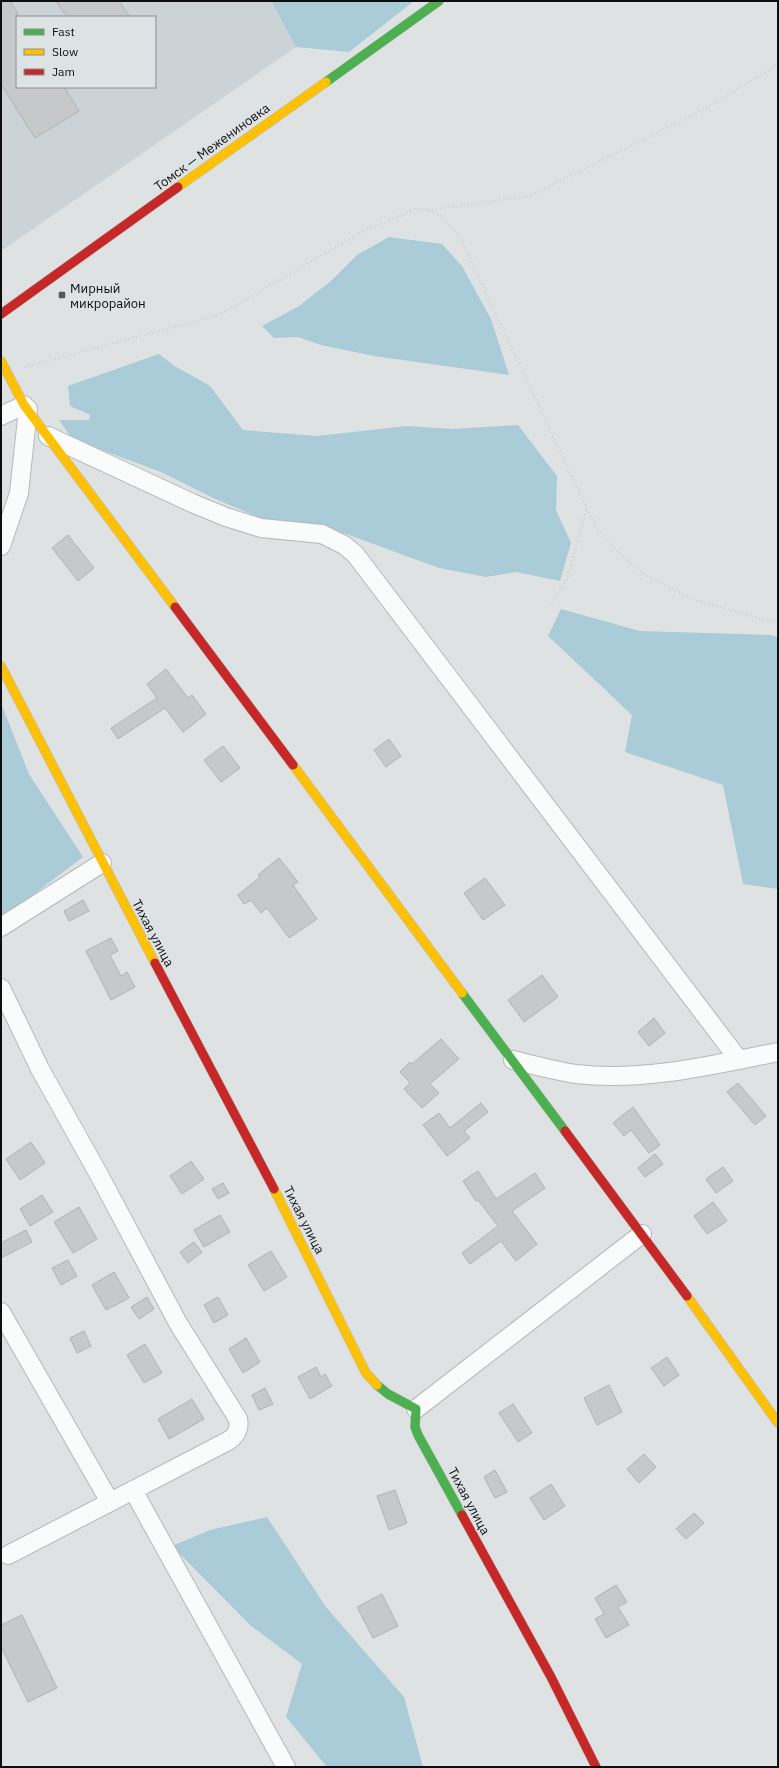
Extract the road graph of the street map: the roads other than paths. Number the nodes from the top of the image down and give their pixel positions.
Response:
1 (439, 1) edge
2 (1, 314) edge
3 (1, 362) edge
4 (26, 407) junction
5 (1, 416) edge
6 (48, 436) junction
7 (1, 546) edge
8 (1, 666) edge
9 (102, 863) junction
10 (1, 927) edge
11 (1, 988) edge
12 (778, 1052) edge
13 (513, 1060) junction
14 (738, 1060) junction
15 (642, 1234) junction
16 (1, 1312) edge
17 (416, 1409) junction
18 (778, 1423) edge
19 (133, 1490) junction
20 (110, 1502) junction
21 (8, 1555) dead end
22 (286, 1767) edge
23 (596, 1767) edge

1 - 2 street, Томск — Межениновка
3 - 4 street
4 - 5 street
4 - 6 street
4 - 7 street
6 - 13 street
6 - 14 street
8 - 9 street, Тихая улица
9 - 10 street
9 - 17 street, Тихая улица
11 - 19 street
12 - 14 street
13 - 14 street
13 - 15 street
15 - 17 street
15 - 18 street
16 - 20 street
17 - 23 street, Тихая улица
19 - 20 street
19 - 22 street
20 - 21 street

